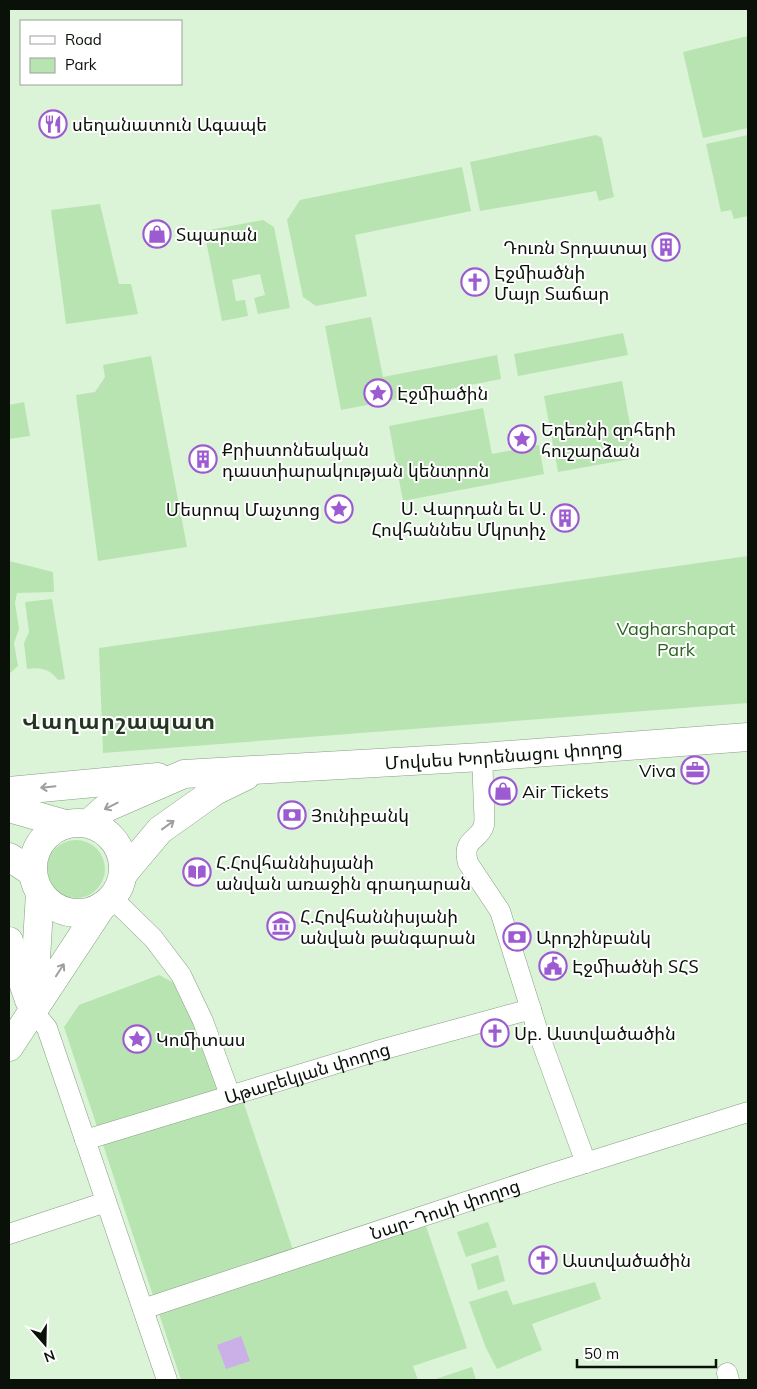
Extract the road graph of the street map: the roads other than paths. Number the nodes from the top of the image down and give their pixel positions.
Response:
1 (748, 737) edge
2 (482, 757) junction
3 (258, 770) junction
4 (184, 774) junction
5 (9, 791) edge
6 (9, 808) edge
7 (77, 824) junction
8 (9, 857) edge
9 (36, 882) junction
10 (112, 892) junction
11 (9, 941) edge
12 (531, 1009) junction
13 (33, 1010) junction
14 (9, 1047) edge
15 (230, 1095) junction
16 (748, 1112) edge
17 (85, 1140) junction
18 (586, 1163) junction
19 (106, 1202) junction
20 (9, 1234) edge
21 (143, 1310) junction
22 (167, 1380) edge

1 - 2 main road, Մովսես Խորենացու փողոց
2 - 3 main road, Մովսես Խորենացու փողոց
2 - 12 street
3 - 4 main road, Մովսես Խորենացու փողոց
10 -> 3 main road, Մովսես Խորենացու փողոց
4 -> 5 main road
4 -> 7 main road, Մովսես Խորենացու փողոց
6 - 7 main road
7 - 9 main road
7 - 10 main road
8 - 9 main road
9 - 10 main road
9 - 13 main road
13 -> 10 main road, Մովսես Խորենացու փողոց
10 - 15 street
11 - 13 main road
12 - 15 street, Աթաբեկյան փողոց
12 - 18 street
13 - 14 main road, Մովսես Խորենացու փողոց
13 - 17 street
15 - 17 street, Աթաբեկյան փողոց
16 - 18 street, Նար-Դոսի փողոց
17 - 19 street
18 - 21 street, Նար-Դոսի փողոց
19 - 20 street
19 - 21 street
21 - 22 street

